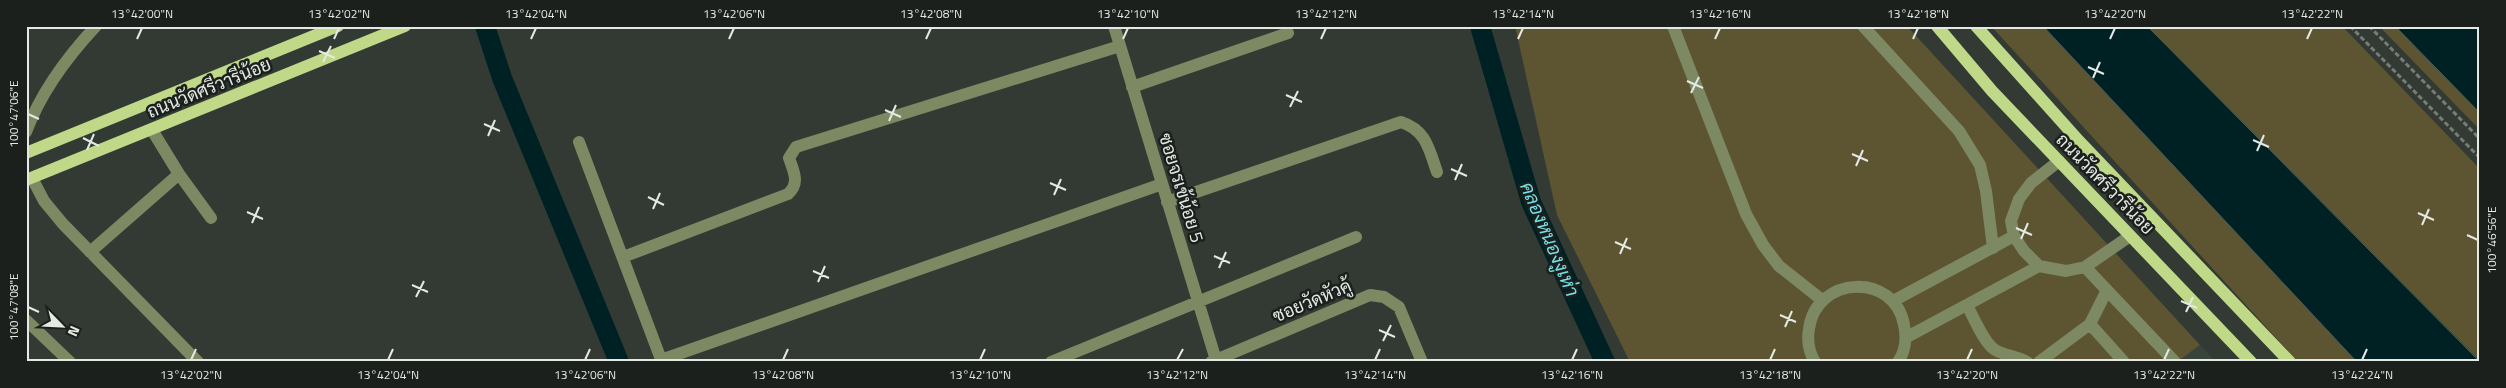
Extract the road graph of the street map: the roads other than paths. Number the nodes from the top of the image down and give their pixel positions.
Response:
1 (96, 26) edge
2 (338, 26) edge
3 (405, 26) edge
4 (1114, 26) edge
5 (1673, 26) edge
6 (1863, 26) edge
7 (1937, 26) edge
8 (1976, 26) edge
9 (1288, 33) dead end
10 (1120, 46) junction
11 (1132, 87) junction
12 (152, 130) junction
13 (26, 132) edge
14 (579, 142) dead end
15 (26, 153) edge
16 (2058, 161) junction
17 (1437, 172) dead end
18 (179, 174) junction
19 (29, 179) edge
20 (1162, 184) junction
21 (1167, 202) junction
22 (211, 218) dead end
23 (2014, 236) junction
24 (2130, 236) junction
25 (1356, 237) dead end
26 (1993, 248) junction
27 (90, 252) junction
28 (623, 257) junction
29 (2039, 266) junction
30 (2085, 267) junction
31 (2107, 290) junction
32 (1822, 300) junction
33 (1893, 301) junction
34 (1198, 302) junction
35 (1967, 305) junction
36 (26, 320) edge
37 (2090, 324) junction
38 (1906, 337) junction
39 (662, 361) edge
40 (1213, 361) edge
41 (70, 362) edge
42 (198, 362) edge
43 (1051, 362) edge
44 (1422, 362) edge
45 (1815, 362) edge
46 (1898, 362) edge
47 (2027, 362) edge
48 (2039, 362) edge
49 (2124, 362) edge
50 (2175, 362) edge
51 (2251, 362) edge
52 (2290, 362) edge

1 - 13 street
2 - 15 main road, ถนนวัดศรีวารีน้อย
3 - 12 main road, ถนนวัดศรีวารีน้อย
4 - 10 street, ซอยจรเข้น้อย 5
5 - 32 street
6 - 26 street
7 - 16 main road, ถนนวัดศรีวารีน้อย
8 - 52 main road, ถนนวัดศรีวารีน้อย
9 - 11 street
10 - 11 street, ซอยจรเข้น้อย 5
10 - 28 street
11 - 20 street, ซอยจรเข้น้อย 5
12 - 18 street
12 - 19 main road, ถนนวัดศรีวารีน้อย
14 - 28 street
16 - 23 street
16 - 24 main road, ถนนวัดศรีวารีน้อย
17 - 21 street
18 - 22 street
18 - 27 street
19 - 27 street
20 - 21 street, ซอยจรเข้น้อย 5
20 - 39 street
21 - 34 street, ซอยจรเข้น้อย 5
23 - 26 street
23 - 29 street
24 - 30 street
24 - 51 main road, ถนนวัดศรีวารีน้อย
25 - 34 street
26 - 33 street
27 - 42 street
28 - 39 street
29 - 30 street
29 - 35 street
30 - 31 street
31 - 37 street
31 - 50 street
32 - 33 street
32 - 45 street
33 - 38 street
34 - 40 street, ซอยจรเข้น้อย 5
34 - 43 street
35 - 38 street
35 - 47 street
36 - 41 street
37 - 48 street
37 - 49 street
38 - 46 street
40 - 44 street, ซอยวัดหัวคู้

